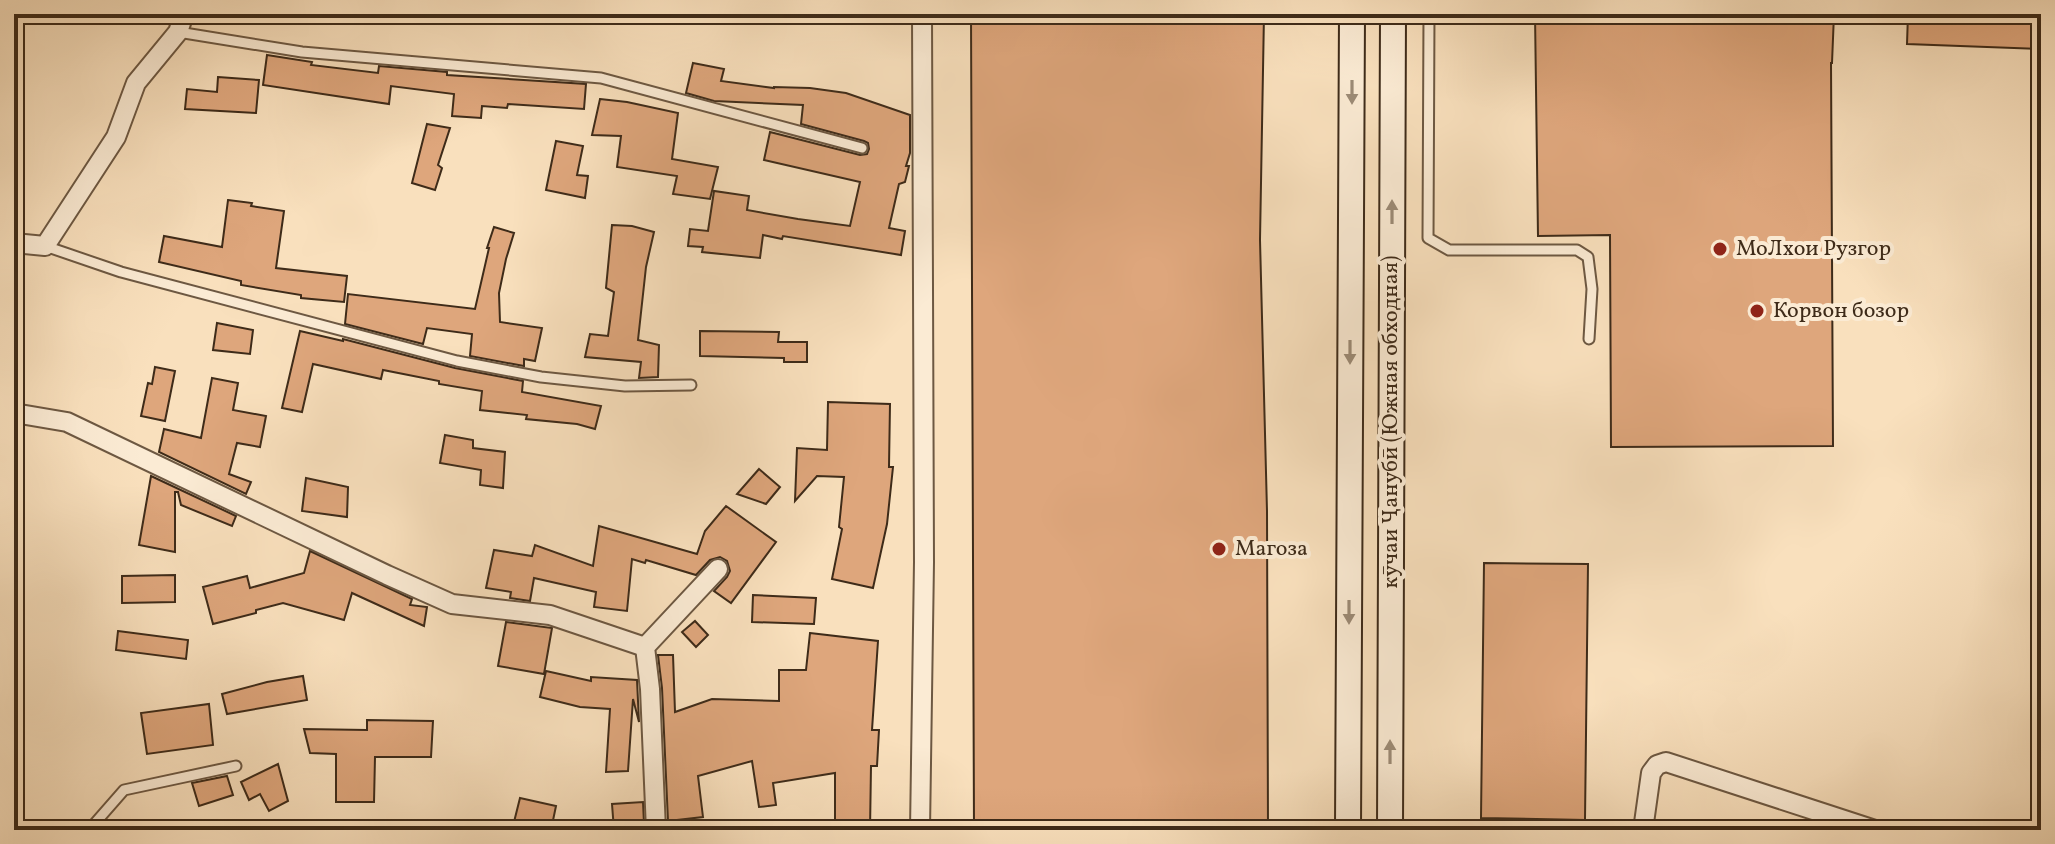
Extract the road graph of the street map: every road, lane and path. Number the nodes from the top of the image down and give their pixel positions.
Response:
1 (922, 14) edge
2 (1352, 14) edge
3 (1393, 14) edge
4 (1429, 14) edge
5 (181, 23) edge
6 (862, 148) dead end
7 (14, 243) edge
8 (45, 246) junction
9 (1589, 339) dead end
10 (691, 385) dead end
11 (14, 413) edge
12 (718, 569) dead end
13 (645, 647) junction
14 (236, 766) dead end
15 (89, 830) edge
16 (656, 830) edge
17 (920, 830) edge
18 (1348, 830) edge
19 (1390, 830) edge
20 (1643, 830) edge
21 (1875, 830) edge

1 - 17 street
2 -> 18 main road, кӯчаи Ҷанубӣ (Южная обходная)
19 -> 3 main road, кӯчаи Ҷанубӣ (Южная обходная)
4 - 9 lane
5 - 6 lane
5 - 8 street
7 - 8 street
8 - 10 lane
11 - 13 street
12 - 13 street
13 - 16 street
14 - 15 lane
20 - 21 street

